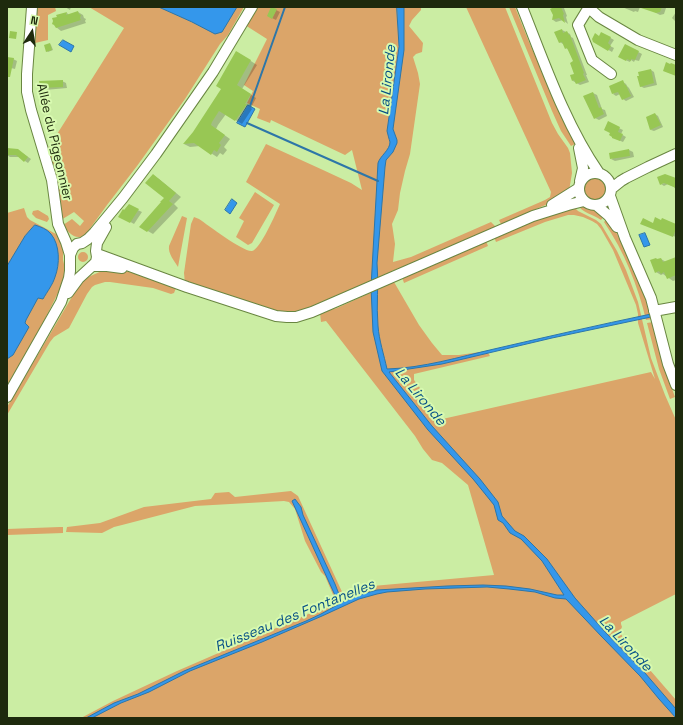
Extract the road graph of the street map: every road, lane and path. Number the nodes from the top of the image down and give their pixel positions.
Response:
1 (32, 7) edge
2 (252, 7) edge
3 (522, 7) edge
4 (589, 7) edge
5 (676, 55) edge
6 (611, 74) dead end
7 (577, 138) junction
8 (676, 154) edge
9 (645, 168) junction
10 (602, 174) junction
11 (580, 185) junction
12 (610, 193) junction
13 (123, 198) junction
14 (584, 201) junction
15 (596, 205) junction
16 (533, 216) junction
17 (62, 234) junction
18 (625, 238) junction
19 (81, 243) junction
20 (96, 253) junction
21 (70, 257) junction
22 (90, 268) junction
23 (153, 275) junction
24 (61, 302) junction
25 (676, 307) edge
26 (654, 311) junction
27 (676, 385) edge
28 (7, 397) edge

1 - 17 street, Allée du Pigeonnier
2 - 13 street
3 - 7 street
4 - 5 street
4 - 6 street
7 - 10 street
7 - 11 street
8 - 9 street
9 - 10 street
9 - 12 street
10 - 11 street
10 - 12 street
11 - 14 street
11 - 16 street
12 - 15 street
12 - 18 street
13 - 19 street
13 - 20 street
14 - 15 street
14 - 16 street
15 - 18 street
16 - 23 street
17 - 19 street
17 - 21 street, Allée du Pigeonnier
18 - 26 street
19 - 20 street
19 - 21 street
20 - 22 street
20 - 23 street
21 - 22 street
21 - 24 street
22 - 23 street
22 - 24 street
24 - 28 street
25 - 26 street
26 - 27 street

